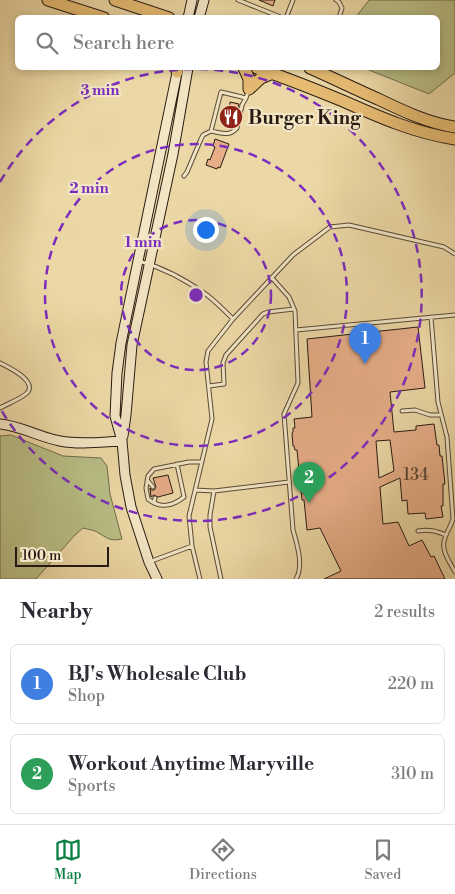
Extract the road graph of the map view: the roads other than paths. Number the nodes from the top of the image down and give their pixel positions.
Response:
1 (48, 0) edge
2 (115, 0) edge
3 (192, 0) edge
4 (204, 0) edge
5 (238, 0) edge
6 (293, 0) edge
7 (336, 0) edge
8 (133, 4) edge
9 (95, 15) edge
10 (161, 15) edge
11 (189, 15) edge
12 (200, 15) edge
13 (276, 15) edge
14 (286, 15) edge
15 (340, 15) edge
16 (177, 70) edge
17 (188, 70) edge
18 (245, 70) edge
19 (263, 70) edge
20 (314, 70) edge
21 (273, 73) junction
22 (248, 94) junction
23 (455, 125) edge
24 (211, 131) junction
25 (455, 139) edge
26 (184, 176) dead end
27 (455, 254) edge
28 (137, 261) junction
29 (149, 264) junction
30 (272, 278) junction
31 (294, 309) junction
32 (455, 315) edge
33 (431, 317) junction
34 (233, 319) junction
35 (296, 330) junction
36 (0, 363) edge
37 (208, 386) junction
38 (0, 408) edge
39 (402, 411) dead end
40 (441, 414) junction
41 (0, 424) edge
42 (122, 441) junction
43 (202, 462) junction
44 (177, 464) junction
45 (148, 480) junction
46 (289, 482) junction
47 (151, 487) dead end
48 (195, 490) junction
49 (214, 491) junction
50 (184, 496) junction
51 (153, 498) dead end
52 (193, 498) junction
53 (154, 504) junction
54 (454, 519) edge
55 (418, 532) dead end
56 (446, 535) junction
57 (192, 546) junction
58 (149, 562) junction
59 (455, 572) edge
60 (157, 579) edge
61 (200, 579) edge
62 (221, 579) edge
63 (296, 579) edge

1 - 9 highway
2 - 8 highway
3 - 11 main road
4 - 12 main road
5 - 13 lane
6 - 14 lane
7 - 15 lane
8 - 10 highway
16 - 28 main road
17 - 29 main road
18 - 22 highway
19 - 21 highway
20 - 23 highway
21 - 22 highway
21 - 25 highway
22 - 24 lane
22 - 24 lane
24 - 26 lane
27 - 30 lane
28 - 29 lane
28 - 42 main road
29 - 34 lane
29 - 42 main road
30 - 31 lane
30 - 34 lane
31 - 35 lane
31 - 37 lane
32 - 33 lane
33 - 35 lane
33 - 40 lane
34 - 37 lane
35 - 46 lane
36 - 38 lane
37 - 43 lane
39 - 40 lane
40 - 54 lane
41 - 42 main road
42 - 58 main road
43 - 44 lane
43 - 48 lane
44 - 45 lane
44 - 50 lane
45 - 47 lane
45 - 53 lane
46 - 49 lane
46 - 63 lane
48 - 49 lane
48 - 52 lane
49 - 62 lane
50 - 52 lane
50 - 53 lane
51 - 53 lane
52 - 57 lane
54 - 56 lane
55 - 56 lane
56 - 59 lane
57 - 58 lane
57 - 61 lane
58 - 60 main road

